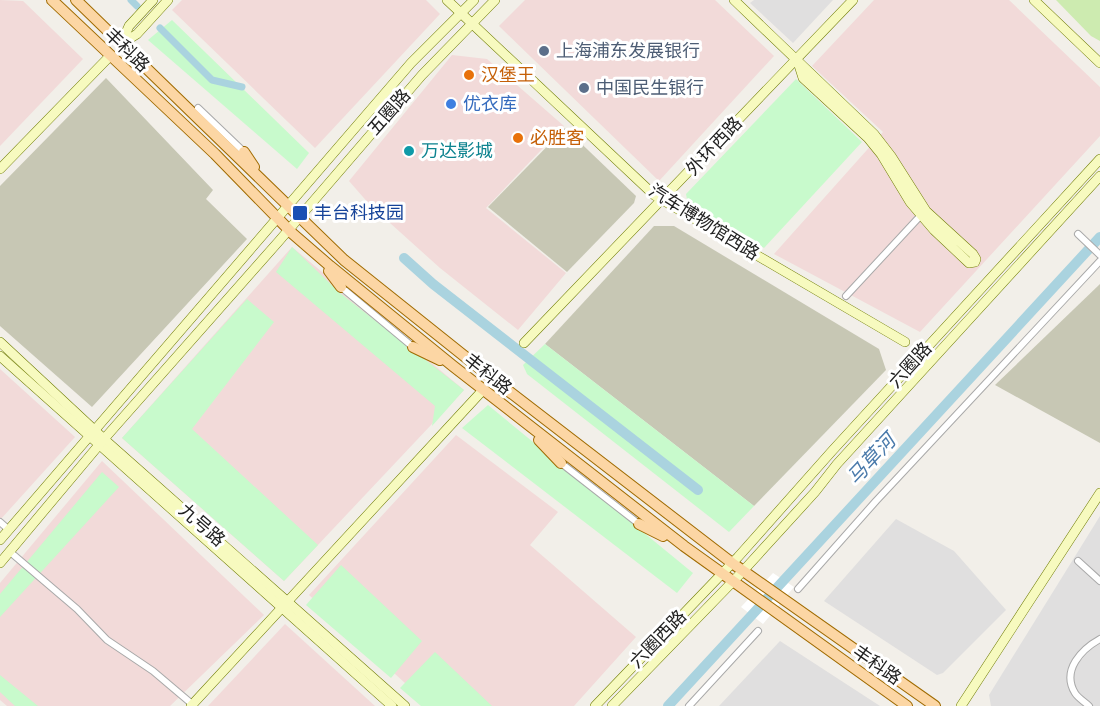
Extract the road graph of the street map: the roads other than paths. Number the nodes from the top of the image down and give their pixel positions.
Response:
1 (52, 0) edge
2 (76, 0) edge
3 (153, 0) edge
4 (168, 0) edge
5 (447, 0) edge
6 (474, 0) edge
7 (495, 0) edge
8 (734, 0) edge
9 (853, 0) edge
10 (1034, 0) edge
11 (460, 13) junction
12 (471, 23) junction
13 (121, 44) junction
14 (110, 56) junction
15 (797, 59) junction
16 (1100, 63) edge
17 (168, 90) junction
18 (198, 108) joint
19 (244, 152) joint
20 (1100, 159) edge
21 (0, 169) edge
22 (1100, 176) edge
23 (263, 182) junction
24 (663, 200) junction
25 (288, 206) junction
26 (923, 213) junction
27 (299, 217) junction
28 (277, 218) junction
29 (288, 230) junction
30 (1078, 234) dead end
31 (1100, 255) edge
32 (321, 258) junction
33 (1100, 261) edge
34 (341, 287) joint
35 (846, 296) dead end
36 (0, 342) edge
37 (905, 342) dead end
38 (524, 343) dead end
39 (413, 346) joint
40 (0, 356) edge
41 (453, 366) junction
42 (483, 390) junction
43 (526, 424) junction
44 (91, 432) junction
45 (101, 442) junction
46 (561, 463) joint
47 (1100, 493) edge
48 (0, 522) edge
49 (639, 524) joint
50 (9, 530) junction
51 (0, 540) edge
52 (684, 546) junction
53 (9, 551) junction
54 (1078, 561) dead end
55 (0, 563) edge
56 (732, 563) junction
57 (743, 571) junction
58 (722, 574) junction
59 (732, 581) junction
60 (1100, 581) edge
61 (798, 589) dead end
62 (286, 605) junction
63 (758, 631) dead end
64 (1100, 639) edge
65 (192, 705) edge
66 (392, 706) edge
67 (405, 706) edge
68 (595, 706) edge
69 (612, 706) edge
70 (689, 706) edge
71 (907, 706) edge
72 (935, 706) edge
73 (962, 706) edge
74 (1089, 706) edge

1 - 14 main road, 丰科路
2 - 13 main road, 丰科路
3 - 13 street
4 - 13 street
5 - 11 street, 汽车博物馆西路
6 - 11 street, 五圈路
7 - 12 street, 五圈路
8 - 15 street
9 - 15 street, 外环西路
10 - 16 street
11 - 12 street, 汽车博物馆西路
11 - 25 street, 五圈路
12 - 24 street, 汽车博物馆西路
12 - 27 street, 五圈路
13 - 17 main road, 丰科路
14 - 21 street
14 - 28 main road, 丰科路
15 - 24 street, 外环西路
15 - 26 street
17 - 18 main road
17 - 23 main road, 丰科路
18 - 19 street
19 - 23 main road
20 - 56 street, 六圈路
22 - 57 street, 六圈路
23 - 25 main road, 丰科路
24 - 37 street, 汽车博物馆西路
24 - 38 street, 外环西路
25 - 27 main road, 丰科路
25 - 28 street, 五圈路
26 - 26 street
26 - 35 street
27 - 29 street, 五圈路
27 - 56 main road, 丰科路
28 - 29 main road, 丰科路
28 - 44 street, 五圈路
29 - 32 main road, 丰科路
29 - 45 street, 五圈路
30 - 31 street
32 - 34 main road
32 - 41 main road, 丰科路
33 - 61 street
34 - 39 street
36 - 44 street, 九号路
39 - 41 main road
40 - 44 street, 九号路
41 - 42 main road, 丰科路
42 - 43 main road, 丰科路
42 - 62 street
43 - 46 main road
43 - 52 main road, 丰科路
44 - 45 street, 九号路
44 - 50 street, 五圈路
45 - 53 street, 五圈路
45 - 62 street, 九号路
46 - 49 street
47 - 73 street
48 - 50 street
49 - 52 main road
50 - 51 street, 五圈路
52 - 58 main road, 丰科路
53 - 55 street, 五圈路
53 - 65 street
54 - 60 street
56 - 57 main road, 丰科路
56 - 58 street, 六圈路
57 - 59 street, 六圈路
57 - 72 main road, 丰科路
58 - 59 main road, 丰科路
58 - 68 street, 六圈西路
59 - 69 street, 六圈西路
59 - 71 main road, 丰科路
62 - 65 street
62 - 66 street, 九号路
62 - 67 street, 九号路
63 - 70 street
64 - 74 street

